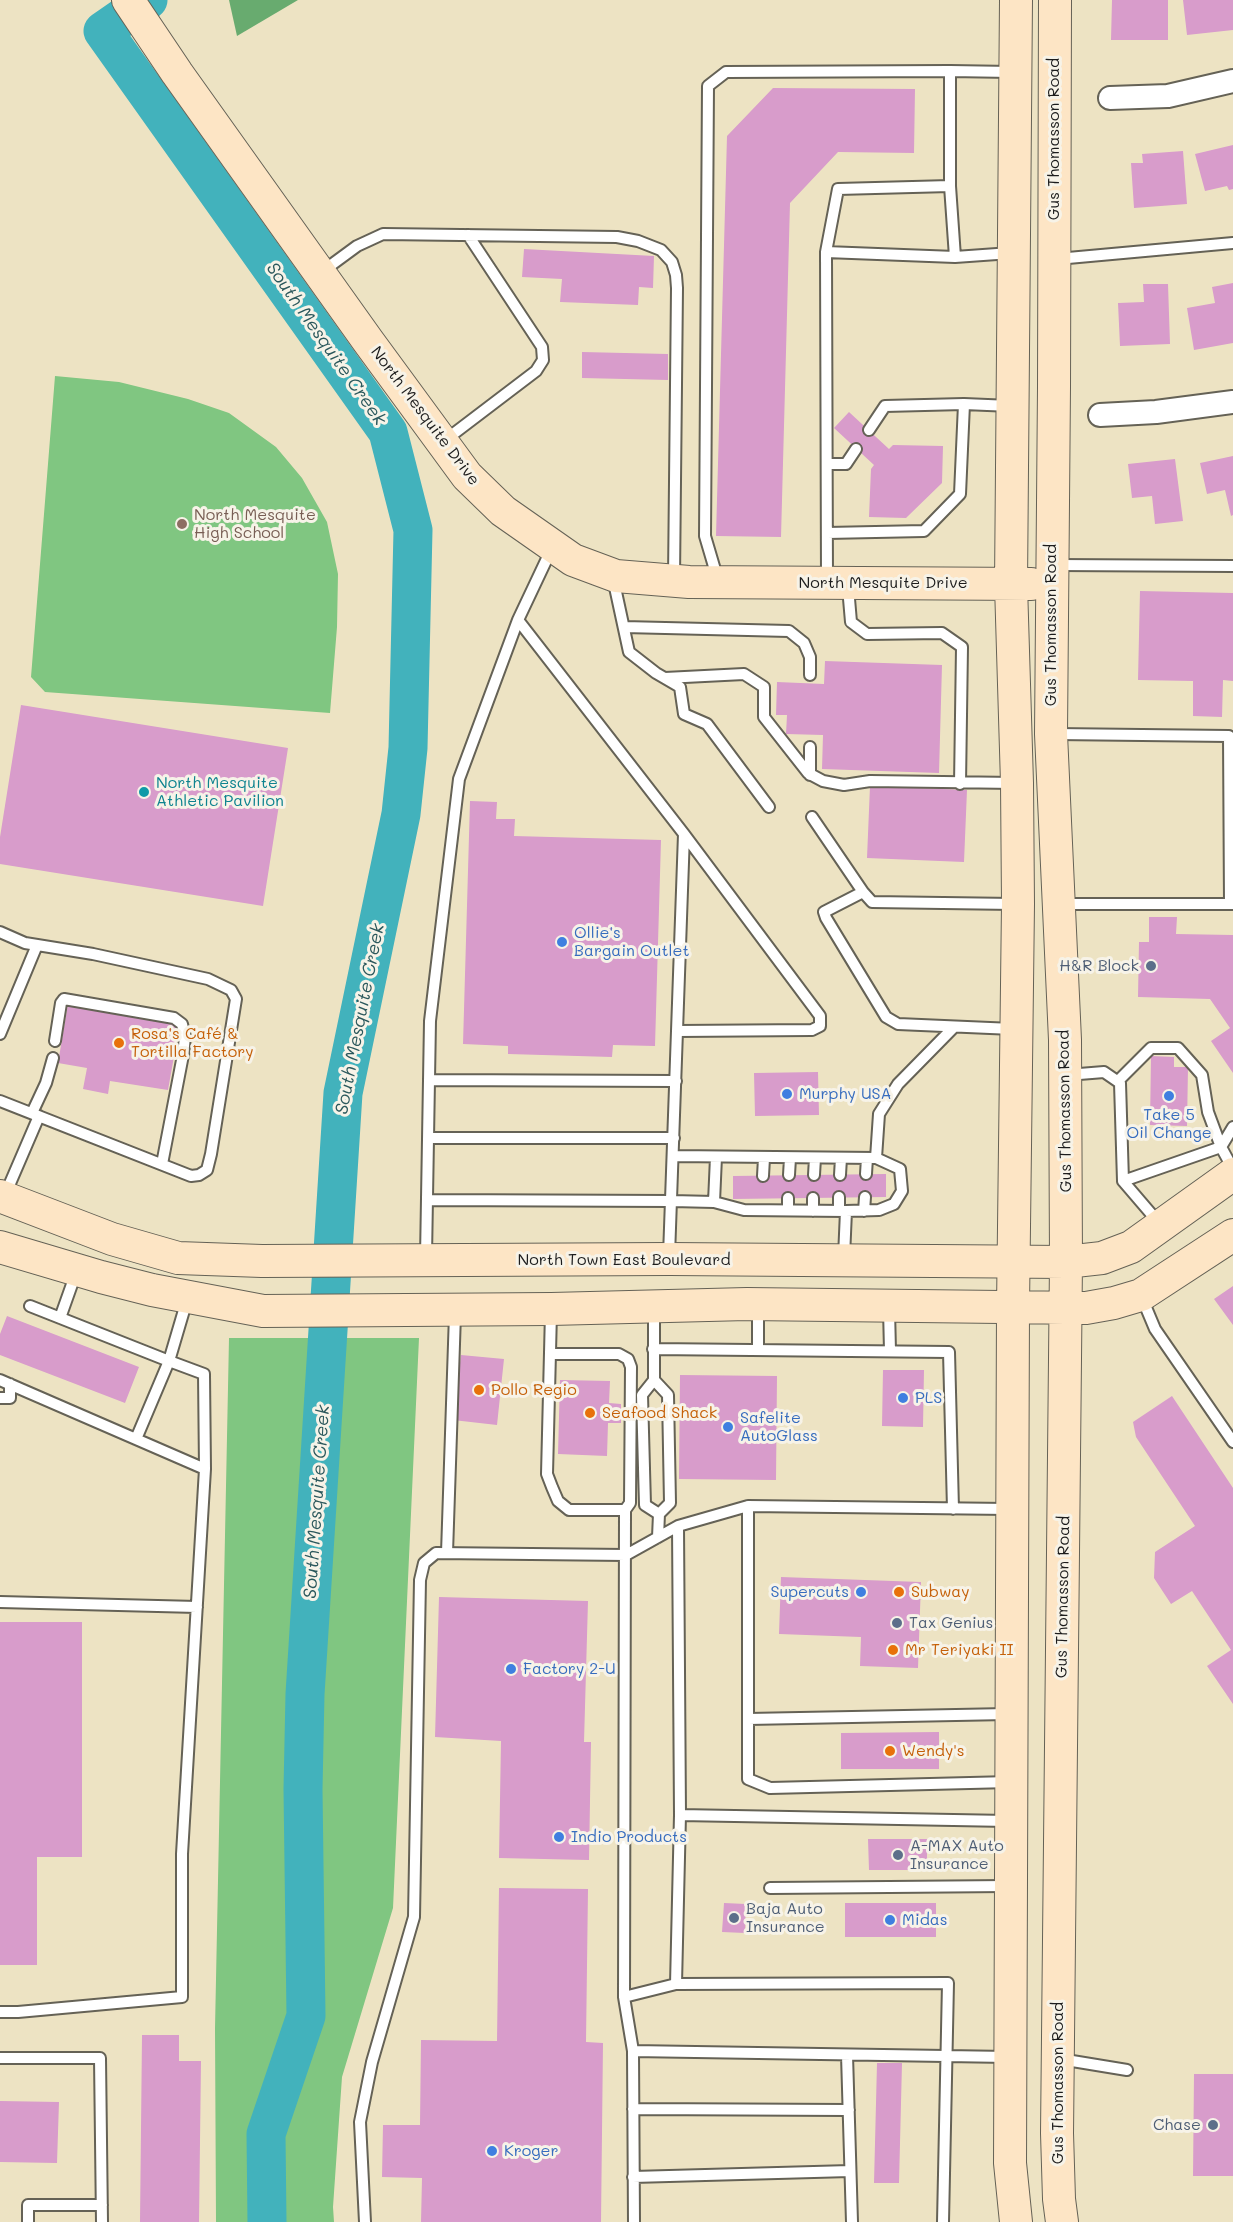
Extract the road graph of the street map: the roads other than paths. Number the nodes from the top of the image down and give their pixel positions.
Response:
1 (128, 0) edge
2 (1016, 0) edge
3 (1055, 0) edge
4 (950, 71) junction
5 (1015, 73) junction
6 (1233, 81) edge
7 (1110, 98) dead end
8 (950, 186) junction
9 (468, 235) junction
10 (1233, 243) edge
11 (826, 252) junction
12 (1015, 253) junction
13 (955, 257) junction
14 (1053, 260) junction
15 (321, 273) junction
16 (1233, 402) edge
17 (964, 404) junction
18 (1014, 406) junction
19 (1100, 415) dead end
20 (869, 430) dead end
21 (443, 442) junction
22 (856, 449) dead end
23 (827, 464) junction
24 (827, 533) junction
25 (554, 545) junction
26 (1233, 566) edge
27 (1052, 574) junction
28 (612, 575) junction
29 (674, 581) junction
30 (718, 582) junction
31 (838, 583) junction
32 (1011, 585) junction
33 (518, 620) junction
34 (624, 627) junction
35 (810, 675) dead end
36 (665, 678) junction
37 (1050, 734) junction
38 (1231, 736) edge
39 (810, 747) dead end
40 (810, 775) junction
41 (1017, 783) junction
42 (960, 784) junction
43 (770, 807) dead end
44 (812, 817) dead end
45 (684, 834) junction
46 (863, 892) junction
47 (1017, 904) junction
48 (1060, 904) junction
49 (1232, 904) edge
50 (0, 932) edge
51 (37, 945) junction
52 (954, 1027) junction
53 (1016, 1029) junction
54 (677, 1031) junction
55 (0, 1034) edge
56 (55, 1041) dead end
57 (53, 1058) dead end
58 (1065, 1075) junction
59 (429, 1080) junction
60 (676, 1081) junction
61 (1118, 1082) junction
62 (0, 1101) edge
63 (35, 1115) junction
64 (1233, 1127) edge
65 (428, 1138) junction
66 (674, 1138) junction
67 (673, 1156) junction
68 (716, 1157) junction
69 (764, 1158) junction
70 (790, 1158) junction
71 (815, 1158) junction
72 (841, 1158) junction
73 (871, 1158) junction
74 (1227, 1160) edge
75 (162, 1164) junction
76 (1233, 1169) edge
77 (866, 1174) dead end
78 (814, 1175) dead end
79 (840, 1175) dead end
80 (763, 1176) dead end
81 (789, 1176) dead end
82 (1123, 1181) junction
83 (839, 1197) dead end
84 (865, 1197) dead end
85 (788, 1198) dead end
86 (813, 1198) dead end
87 (762, 1199) dead end
88 (427, 1200) junction
89 (1, 1201) edge
90 (672, 1201) junction
91 (714, 1202) junction
92 (762, 1210) junction
93 (788, 1210) junction
94 (813, 1211) junction
95 (843, 1211) junction
96 (864, 1211) junction
97 (1161, 1225) junction
98 (1233, 1235) edge
99 (0, 1247) edge
100 (669, 1259) junction
101 (844, 1260) junction
102 (426, 1261) junction
103 (1013, 1261) junction
104 (1066, 1262) junction
105 (78, 1270) junction
106 (1141, 1295) junction
107 (188, 1297) junction
108 (758, 1305) junction
109 (30, 1306) dead end
110 (655, 1306) junction
111 (888, 1306) junction
112 (1012, 1307) junction
113 (1066, 1307) junction
114 (455, 1309) junction
115 (551, 1309) junction
116 (60, 1318) junction
117 (653, 1348) junction
118 (758, 1349) junction
119 (890, 1351) junction
120 (550, 1354) junction
121 (169, 1361) junction
122 (654, 1380) junction
123 (5, 1382) edge
124 (0, 1398) edge
125 (136, 1439) junction
126 (1233, 1442) edge
127 (205, 1468) junction
128 (748, 1506) junction
129 (953, 1509) junction
130 (1012, 1509) junction
131 (625, 1510) junction
132 (659, 1514) junction
133 (678, 1526) junction
134 (658, 1537) junction
135 (447, 1553) junction
136 (626, 1555) junction
137 (0, 1602) edge
138 (197, 1607) junction
139 (1012, 1714) junction
140 (748, 1719) junction
141 (1012, 1782) junction
142 (680, 1815) junction
143 (1012, 1821) junction
144 (1012, 1886) junction
145 (770, 1888) dead end
146 (676, 1984) junction
147 (624, 1996) junction
148 (0, 2012) edge
149 (633, 2051) junction
150 (847, 2055) junction
151 (947, 2056) junction
152 (1011, 2057) junction
153 (0, 2058) edge
154 (1058, 2059) junction
155 (1127, 2070) dead end
156 (633, 2109) junction
157 (849, 2110) junction
158 (850, 2171) junction
159 (633, 2177) junction
160 (102, 2205) junction
161 (28, 2222) edge
162 (102, 2222) edge
163 (365, 2222) edge
164 (634, 2222) edge
165 (852, 2222) edge
166 (943, 2222) edge
167 (1016, 2222) edge
168 (1062, 2222) edge

1 - 15 main road, North Mesquite Drive
2 - 5 main road
3 - 14 main road, Gus Thomasson Road
4 - 5 lane
4 - 8 lane
4 - 30 lane
5 - 12 main road
6 - 7 street
8 - 11 lane
8 - 13 lane
9 - 15 lane
9 - 21 lane
9 - 29 lane
10 - 14 lane
11 - 13 lane
11 - 23 lane
12 - 13 lane
12 - 14 main road
12 - 18 main road
14 - 27 main road, Gus Thomasson Road
15 - 21 main road, North Mesquite Drive
16 - 19 street
17 - 18 lane
17 - 20 lane
17 - 24 lane
18 - 32 main road
21 - 25 main road, North Mesquite Drive
22 - 23 lane
23 - 24 lane
24 - 31 lane
25 - 28 main road, North Mesquite Drive
25 - 33 lane
26 - 27 lane
27 - 32 main road, North Mesquite Drive
27 - 37 main road, Gus Thomasson Road
28 - 29 main road, North Mesquite Drive
28 - 34 lane
29 - 30 main road, North Mesquite Drive
30 - 31 main road, North Mesquite Drive
31 - 32 main road, North Mesquite Drive
31 - 42 lane
32 - 41 main road
33 - 45 lane
33 - 59 lane
34 - 35 lane
34 - 36 lane
36 - 40 lane
36 - 43 lane
37 - 38 lane
37 - 48 main road, Gus Thomasson Road
38 - 49 lane
39 - 40 lane
40 - 42 lane
41 - 42 lane
41 - 47 main road
44 - 46 lane
45 - 54 lane
45 - 54 lane
46 - 47 lane
46 - 52 lane
47 - 48 main road
47 - 53 main road
48 - 49 lane
48 - 58 main road, Gus Thomasson Road
50 - 51 lane
51 - 55 lane
51 - 75 lane
52 - 53 lane
52 - 73 lane
53 - 103 main road
54 - 60 lane
56 - 75 lane
57 - 63 lane
58 - 61 lane
58 - 104 main road, Gus Thomasson Road
59 - 60 lane
59 - 65 lane
60 - 66 lane
61 - 74 lane
61 - 82 lane
62 - 63 lane
63 - 75 lane
63 - 89 lane
64 - 74 lane
65 - 66 lane
65 - 88 lane
66 - 67 lane
67 - 68 lane
67 - 90 lane
68 - 69 lane
68 - 91 lane
69 - 70 lane
69 - 80 lane
70 - 71 lane
70 - 81 lane
71 - 72 lane
71 - 78 lane
72 - 73 lane
72 - 79 lane
73 - 77 lane
73 - 96 lane
74 - 76 lane
74 - 82 lane
74 - 97 main road, North Town East Boulevard
82 - 97 lane
83 - 95 lane
84 - 96 lane
85 - 93 lane
86 - 94 lane
87 - 92 lane
88 - 90 lane
88 - 102 lane
89 - 102 main road, North Town East Boulevard
90 - 91 lane
90 - 100 lane
91 - 92 lane
92 - 93 lane
93 - 94 lane
94 - 95 lane
95 - 96 lane
95 - 101 lane
97 - 104 main road, North Town East Boulevard
98 - 106 main road
99 - 105 main road
100 - 101 main road, North Town East Boulevard
100 - 102 main road, North Town East Boulevard
100 - 110 main road
101 - 103 main road, North Town East Boulevard
103 - 104 main road, North Town East Boulevard
103 - 112 main road
104 - 113 main road, Gus Thomasson Road
105 - 107 main road
105 - 116 lane
106 - 113 main road
106 - 126 lane
107 - 114 main road
107 - 121 lane
108 - 110 main road
108 - 111 main road
108 - 118 lane
109 - 116 lane
110 - 115 main road
110 - 117 lane
111 - 112 main road
111 - 119 lane
112 - 113 main road
112 - 130 main road
113 - 154 main road, Gus Thomasson Road
114 - 115 main road
114 - 135 lane
115 - 120 lane
116 - 121 lane
117 - 118 lane
117 - 122 lane
118 - 119 lane
119 - 129 lane
120 - 131 lane
120 - 131 lane
121 - 125 lane
121 - 127 lane
122 - 132 lane
122 - 132 lane
123 - 124 lane
123 - 125 lane
125 - 127 lane
127 - 138 lane
128 - 129 lane
128 - 133 lane
128 - 140 lane
129 - 130 lane
130 - 139 main road
131 - 136 lane
132 - 134 lane
133 - 134 lane
133 - 142 lane
134 - 136 lane
135 - 136 lane
135 - 163 lane
136 - 147 lane
137 - 138 lane
138 - 148 lane
139 - 140 lane
139 - 141 main road
140 - 141 lane
141 - 143 main road
142 - 143 lane
142 - 146 lane
143 - 144 main road
144 - 145 lane
144 - 152 main road
146 - 147 lane
146 - 151 lane
147 - 149 lane
149 - 150 lane
149 - 156 lane
150 - 151 lane
150 - 157 lane
151 - 152 lane
151 - 166 lane
152 - 154 main road
152 - 167 main road
153 - 160 lane
154 - 155 lane
154 - 168 main road, Gus Thomasson Road
156 - 157 lane
156 - 159 lane
157 - 158 lane
158 - 159 lane
158 - 165 lane
159 - 164 lane
160 - 161 lane
160 - 162 lane

